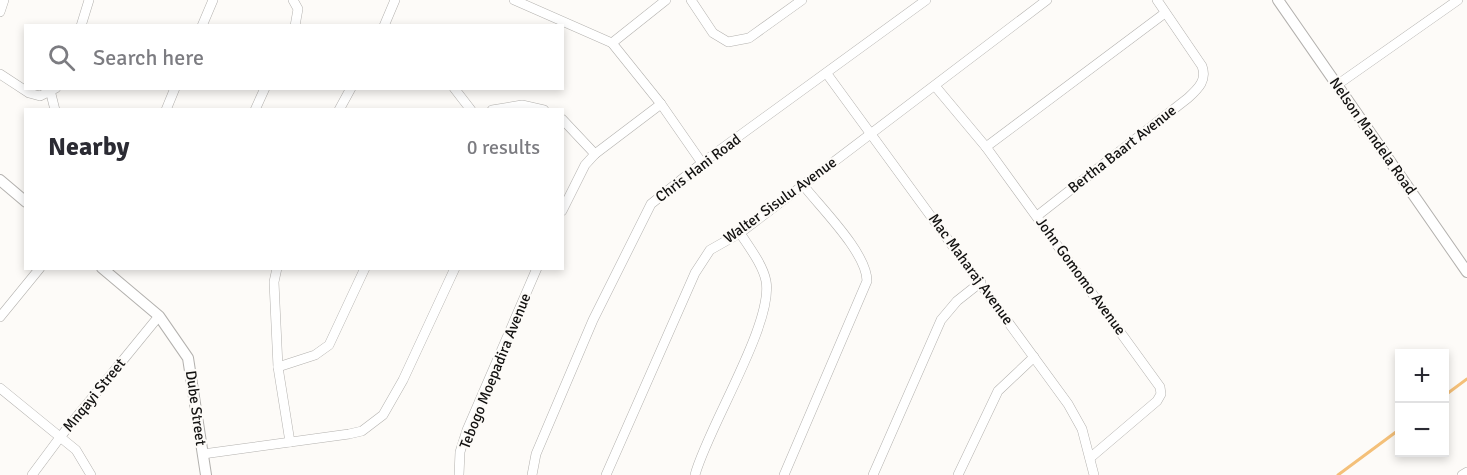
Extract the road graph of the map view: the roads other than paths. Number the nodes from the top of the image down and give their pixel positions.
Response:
1 (4, 0) edge
2 (89, 0) edge
3 (213, 0) edge
4 (293, 0) edge
5 (395, 0) edge
6 (514, 0) edge
7 (666, 0) edge
8 (691, 0) edge
9 (802, 0) edge
10 (926, 0) edge
11 (1047, 0) edge
12 (1157, 0) edge
13 (1278, 0) edge
14 (1458, 0) edge
15 (0, 12) edge
16 (1165, 13) junction
17 (82, 24) edge
18 (203, 24) edge
19 (295, 24) edge
20 (385, 24) edge
21 (612, 43) junction
22 (0, 74) edge
23 (827, 74) junction
24 (1337, 85) junction
25 (935, 86) junction
26 (24, 90) edge
27 (24, 90) edge
28 (174, 90) edge
29 (264, 90) edge
30 (350, 90) edge
31 (456, 90) edge
32 (53, 91) edge
33 (661, 104) junction
34 (531, 107) edge
35 (55, 108) edge
36 (167, 108) edge
37 (256, 108) edge
38 (340, 108) edge
39 (469, 108) edge
40 (498, 108) edge
41 (564, 121) edge
42 (871, 131) junction
43 (986, 147) junction
44 (595, 154) junction
45 (702, 163) junction
46 (0, 180) edge
47 (803, 185) junction
48 (24, 200) edge
49 (564, 207) edge
50 (1037, 216) junction
51 (740, 233) junction
52 (38, 270) edge
53 (104, 270) edge
54 (277, 270) edge
55 (364, 270) edge
56 (454, 270) edge
57 (536, 270) edge
58 (1467, 272) edge
59 (981, 282) junction
60 (159, 316) junction
61 (0, 317) edge
62 (1034, 357) junction
63 (279, 367) junction
64 (0, 388) edge
65 (61, 436) junction
66 (290, 442) junction
67 (202, 454) junction
68 (1090, 458) junction
69 (1467, 472) edge
70 (1093, 474) edge
71 (32, 475) edge
72 (91, 475) edge
73 (206, 475) edge
74 (459, 475) edge
75 (532, 475) edge
76 (606, 475) edge
77 (695, 475) edge
78 (784, 475) edge
79 (873, 475) edge
80 (957, 475) edge
81 (1462, 475) edge

1 - 15 street
2 - 17 street
3 - 18 street
4 - 19 street
5 - 20 street
6 - 21 street
7 - 21 street
8 - 9 street
10 - 23 street, Chris Hani Road
11 - 25 street, Walter Sisulu Avenue
12 - 16 street
13 - 24 street, Nelson Mandela Road
14 - 24 street
16 - 43 street
16 - 50 street, Bertha Baart Avenue
21 - 33 street
22 - 26 street
23 - 42 street, Mac Maharaj Avenue
23 - 45 street, Chris Hani Road
24 - 58 street, Nelson Mandela Road
25 - 42 street, Walter Sisulu Avenue
25 - 43 street, John Gomomo Avenue
27 - 32 street
28 - 36 street
29 - 37 street
30 - 38 street
31 - 39 street
32 - 35 street
33 - 44 street
33 - 45 street
34 - 40 street
41 - 44 street
42 - 47 street, Walter Sisulu Avenue
42 - 59 street, Mac Maharaj Avenue
43 - 50 street, John Gomomo Avenue
44 - 49 street
45 - 75 street, Chris Hani Road
46 - 48 street
47 - 51 street, Walter Sisulu Avenue
47 - 78 street
50 - 68 street, John Gomomo Avenue
51 - 76 street, Walter Sisulu Avenue
51 - 77 street
52 - 61 street
53 - 60 street, Dube Street
54 - 63 street
55 - 63 street
56 - 66 street
57 - 74 street, Tebogo Moepadira Avenue
59 - 62 street, Mac Maharaj Avenue
59 - 79 street
60 - 65 street, Mnqayi Street
60 - 67 street, Dube Street
62 - 68 street, Mac Maharaj Avenue
62 - 80 street
63 - 66 street
64 - 65 street
65 - 71 street, Mnqayi Street
65 - 72 street
66 - 67 street
67 - 73 street, Dube Street
68 - 70 street, Mac Maharaj Avenue
69 - 81 street

